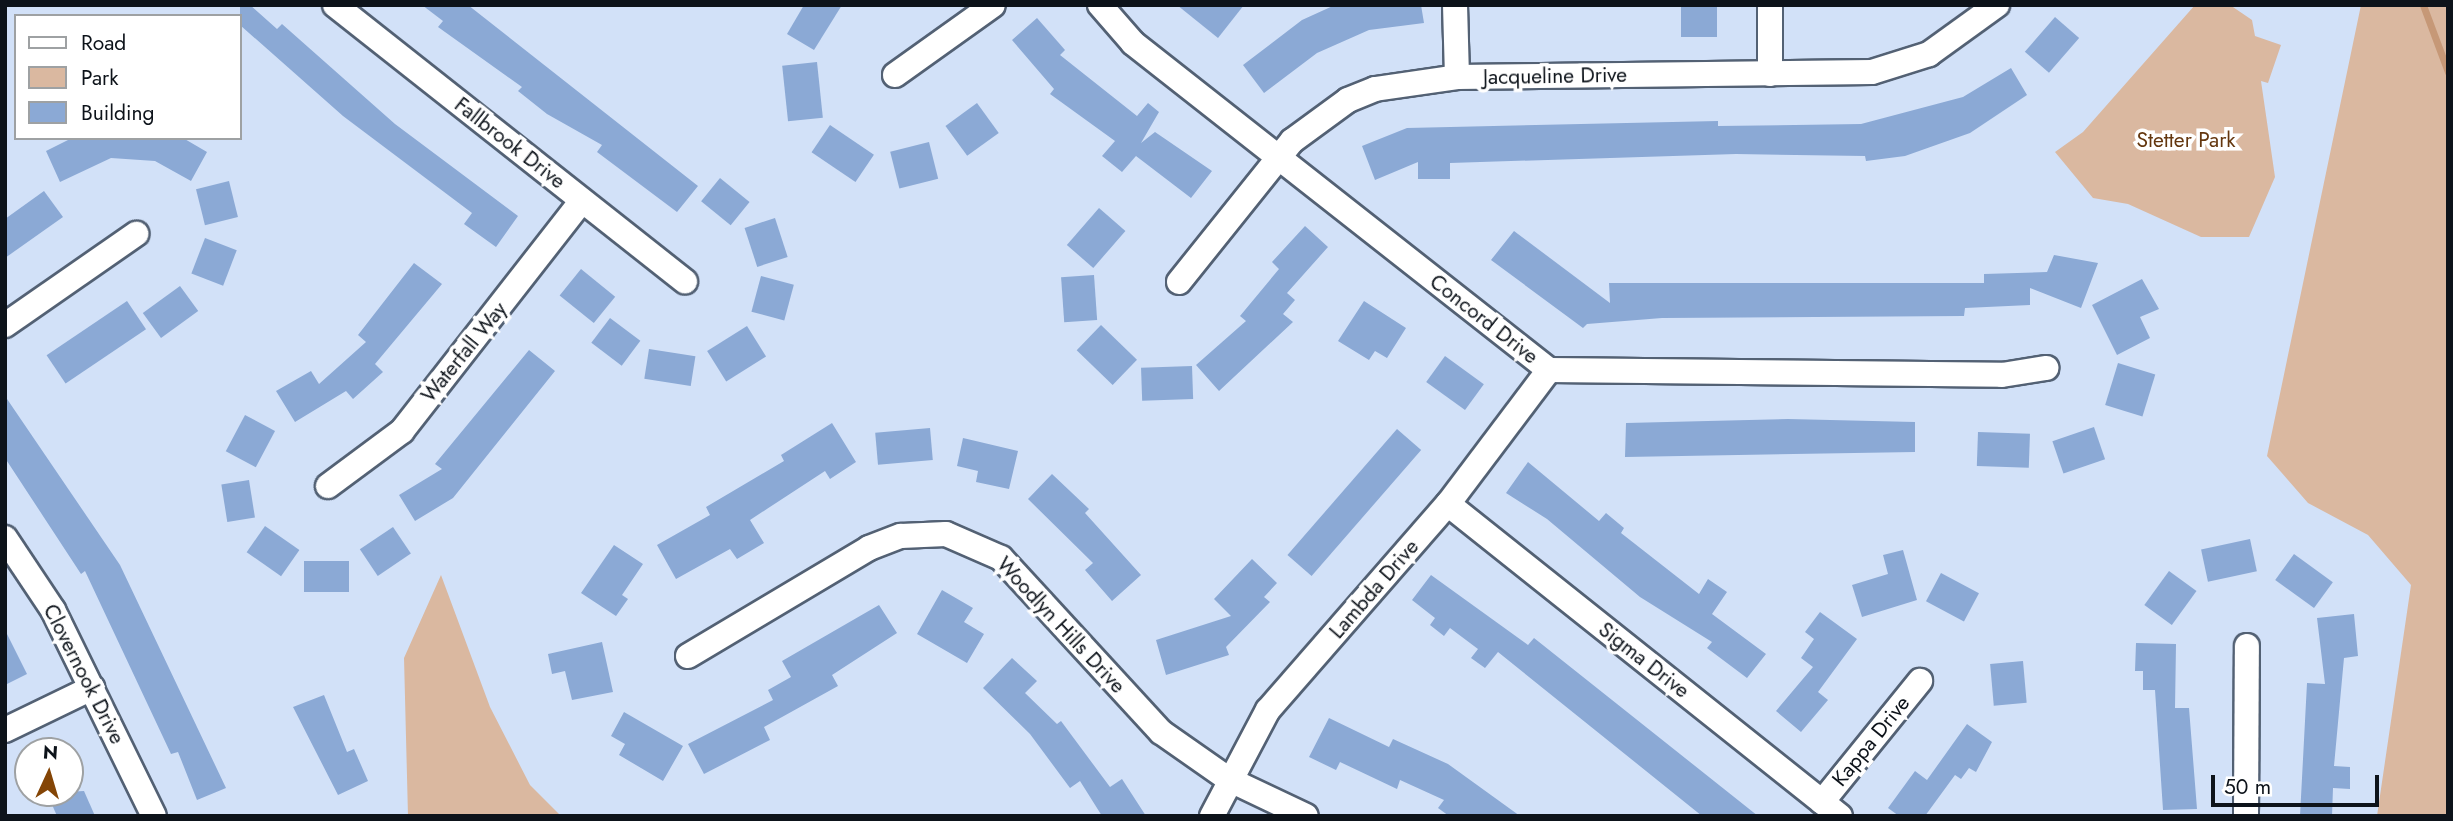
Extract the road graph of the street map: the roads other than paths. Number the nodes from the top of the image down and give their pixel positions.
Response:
1 (335, 5) edge
2 (993, 5) edge
3 (1100, 5) edge
4 (1455, 5) edge
5 (1770, 5) edge
6 (1997, 5) edge
7 (1770, 74) junction
8 (895, 75) dead end
9 (1457, 77) junction
10 (1278, 157) junction
11 (582, 201) junction
12 (136, 234) dead end
13 (685, 281) dead end
14 (1178, 282) dead end
15 (5, 325) edge
16 (2046, 368) dead end
17 (1549, 370) junction
18 (328, 485) dead end
19 (1448, 504) junction
20 (5, 538) edge
21 (2247, 646) dead end
22 (688, 656) dead end
23 (1920, 681) dead end
24 (92, 688) junction
25 (5, 730) edge
26 (1228, 779) junction
27 (1831, 809) edge
28 (154, 816) edge
29 (1212, 816) edge
30 (1306, 816) edge
31 (2246, 816) edge

1 - 11 street, Fallbrook Drive
2 - 8 street
3 - 10 street, Concord Drive
4 - 9 street
5 - 7 street
6 - 7 street, Jacqueline Drive
7 - 9 street, Jacqueline Drive
9 - 10 street, Jacqueline Drive
10 - 14 street, Jacqueline Drive
10 - 17 street, Concord Drive
11 - 13 street, Fallbrook Drive
11 - 18 street, Waterfall Way
12 - 15 street
16 - 17 street, Concord Drive
17 - 19 street, Lambda Drive
19 - 26 street, Lambda Drive
19 - 27 street, Sigma Drive
20 - 24 street, Clovernook Drive
21 - 31 street
22 - 26 street, Woodlyn Hills Drive
23 - 27 street, Kappa Drive
24 - 25 street
24 - 28 street, Clovernook Drive
26 - 29 street, Lambda Drive
26 - 30 street, Woodlyn Hills Drive

